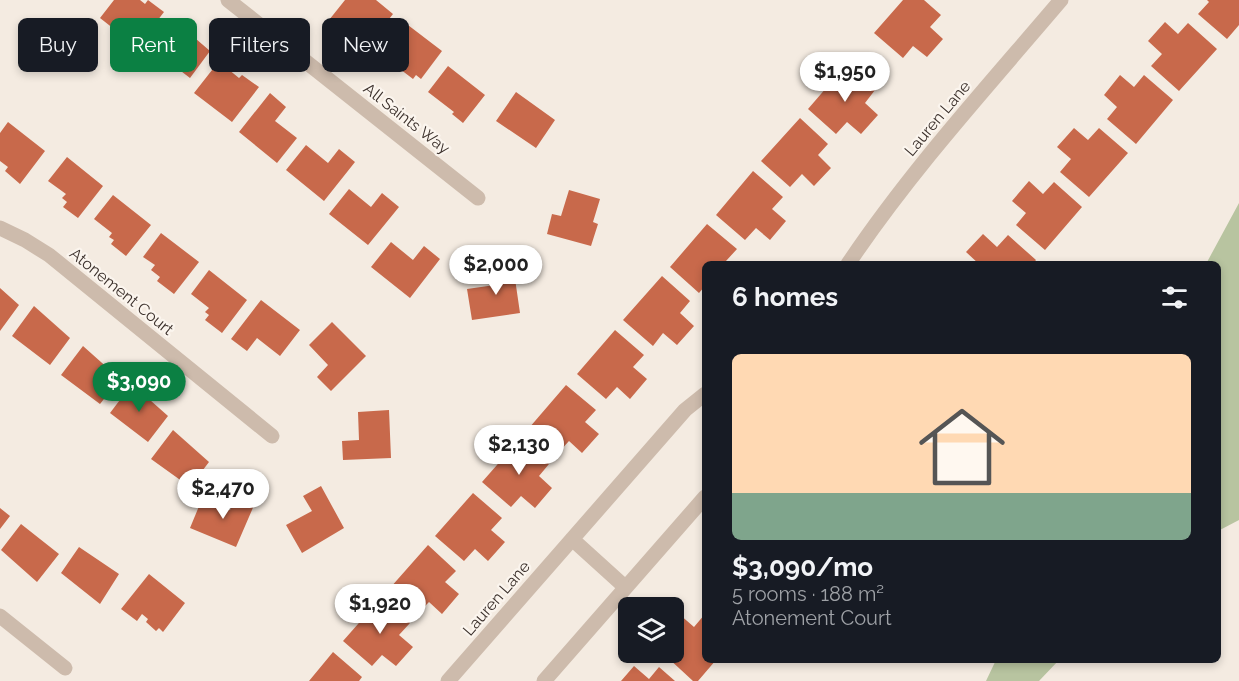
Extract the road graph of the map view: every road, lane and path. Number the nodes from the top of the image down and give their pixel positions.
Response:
1 (228, 0) edge
2 (1061, 0) edge
3 (478, 198) dead end
4 (0, 228) edge
5 (850, 261) edge
6 (702, 396) edge
7 (272, 436) dead end
8 (702, 500) edge
9 (572, 539) junction
10 (625, 587) junction
11 (0, 616) edge
12 (65, 668) dead end
13 (448, 681) edge
14 (544, 681) edge

1 - 3 street, All Saints Way
2 - 5 street, Lauren Lane
4 - 7 street, Atonement Court
6 - 9 street, Lauren Lane
8 - 10 street
9 - 10 street
9 - 13 street, Lauren Lane
10 - 14 street
11 - 12 street

